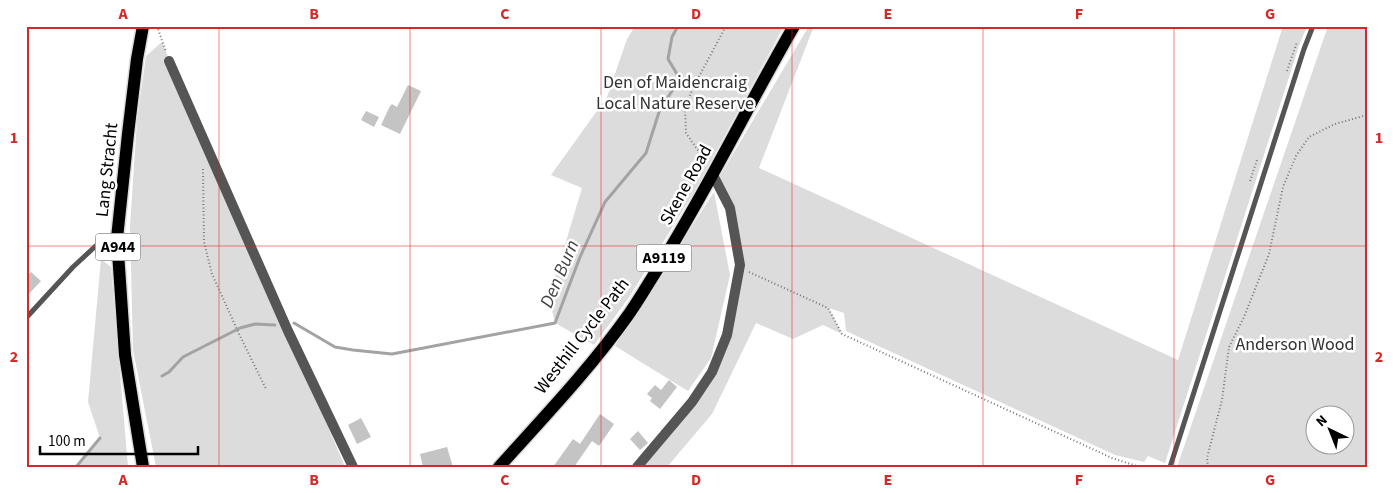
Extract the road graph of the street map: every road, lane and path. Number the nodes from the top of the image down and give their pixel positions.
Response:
1 (143, 26) edge
2 (157, 26) edge
3 (726, 26) edge
4 (794, 26) edge
5 (1313, 26) edge
6 (1297, 42) dead end
7 (169, 61) joint
8 (1287, 71) dead end
9 (1367, 115) edge
10 (1257, 160) dead end
11 (203, 169) dead end
12 (711, 170) junction
13 (1250, 181) dead end
14 (117, 238) junction
15 (740, 268) junction
16 (26, 318) edge
17 (266, 389) dead end
18 (142, 467) edge
19 (353, 467) edge
20 (499, 467) edge
21 (637, 467) edge
22 (1140, 467) edge
23 (1170, 467) edge
24 (1208, 467) edge

1 - 14 main road, Lang Stracht / A944
2 - 7 path
3 - 12 path
4 - 12 main road, Skene Road / A9119
5 - 23 lane
6 - 8 path
7 - 19 street
9 - 24 path
10 - 13 path
11 - 17 path
12 - 15 street
12 - 20 main road, Skene Road / A9119
14 - 16 lane
14 - 18 main road, Lang Stracht / A944
15 - 21 street
15 - 22 path

